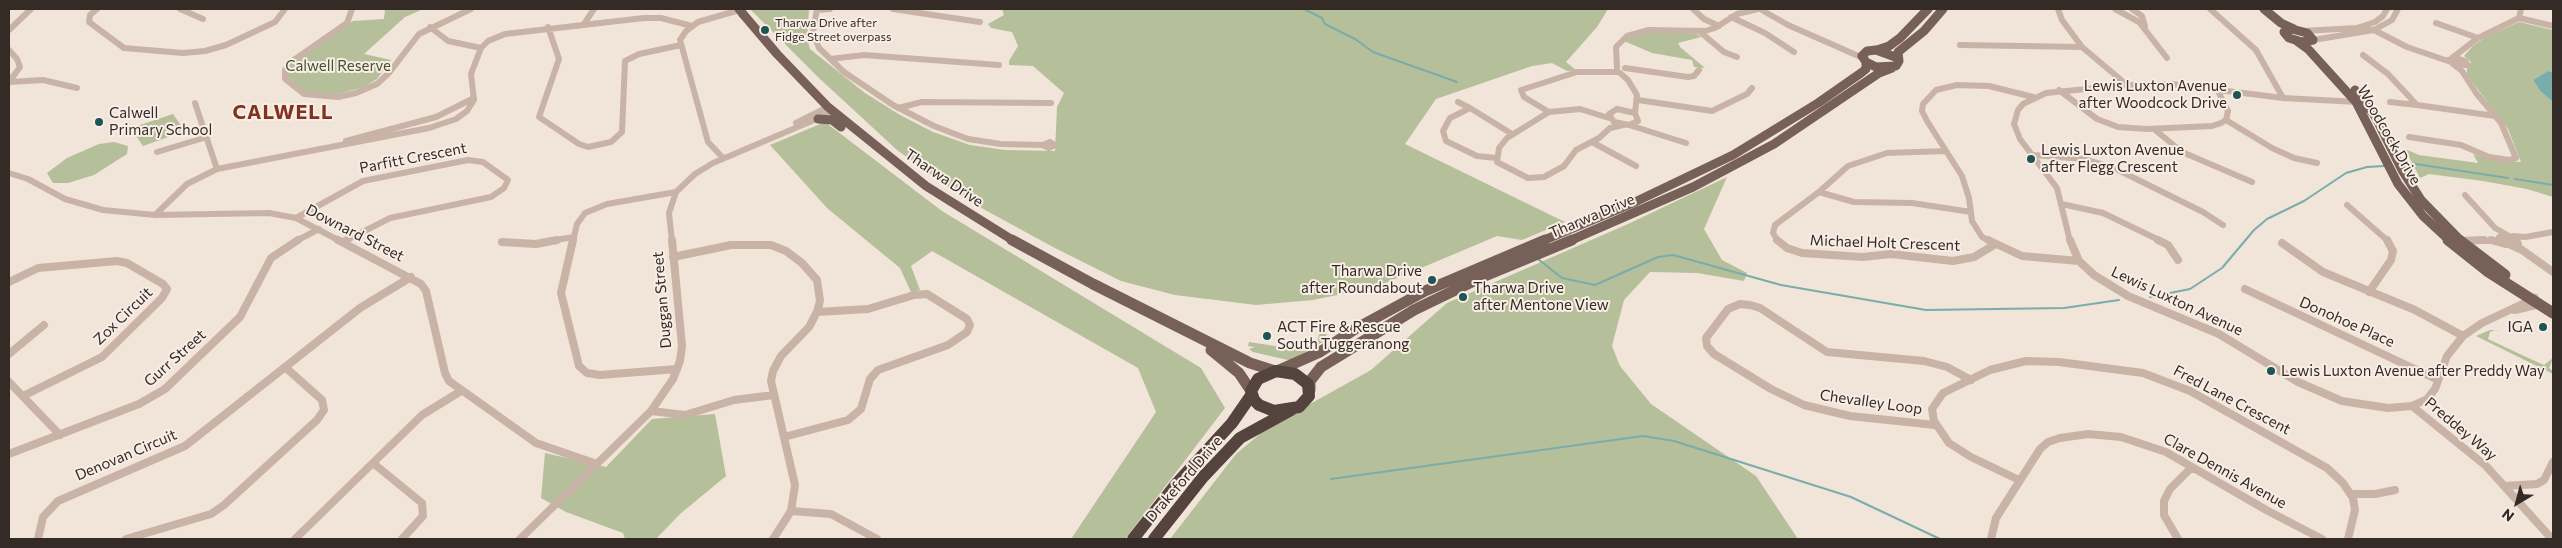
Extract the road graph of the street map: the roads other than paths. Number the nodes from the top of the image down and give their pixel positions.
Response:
1 (31, 9) edge
2 (97, 9) edge
3 (180, 9) edge
4 (285, 9) edge
5 (352, 9) edge
6 (471, 9) edge
7 (594, 9) edge
8 (817, 9) edge
9 (830, 9) edge
10 (892, 9) edge
11 (1693, 9) edge
12 (1759, 9) edge
13 (1928, 9) edge
14 (1944, 9) edge
15 (2058, 9) edge
16 (2115, 9) edge
17 (2132, 9) edge
18 (2210, 9) edge
19 (2255, 9) edge
20 (2264, 9) edge
21 (2387, 9) edge
22 (2398, 9) edge
23 (2521, 9) edge
24 (742, 10) edge
25 (1731, 17) junction
26 (2519, 18) junction
27 (203, 19) dead end
28 (980, 22) dead end
29 (2436, 23) dead end
30 (584, 24) junction
31 (2369, 24) junction
32 (692, 26) junction
33 (1719, 26) junction
34 (2553, 26) edge
35 (430, 27) junction
36 (548, 27) junction
37 (2359, 28) junction
38 (9, 30) edge
39 (2299, 30) junction
40 (2374, 30) junction
41 (1699, 31) junction
42 (2284, 32) junction
43 (2149, 34) junction
44 (1820, 38) junction
45 (2478, 38) junction
46 (2312, 40) junction
47 (2297, 41) junction
48 (681, 46) junction
49 (1960, 46) dead end
50 (2082, 47) junction
51 (480, 48) junction
52 (9, 50) edge
53 (1874, 50) junction
54 (1794, 52) dead end
55 (2460, 53) junction
56 (2363, 55) dead end
57 (1737, 58) dead end
58 (1898, 58) junction
59 (2167, 58) dead end
60 (830, 59) junction
61 (1864, 60) junction
62 (2452, 61) junction
63 (999, 65) dead end
64 (2463, 66) junction
65 (1892, 68) junction
66 (1622, 70) junction
67 (1699, 70) dead end
68 (9, 82) edge
69 (2127, 85) junction
70 (77, 88) dead end
71 (1752, 88) dead end
72 (2217, 89) junction
73 (2059, 90) junction
74 (2033, 97) junction
75 (474, 98) junction
76 (2283, 98) junction
77 (1638, 101) junction
78 (196, 102) dead end
79 (1458, 102) dead end
80 (2390, 102) dead end
81 (1052, 103) dead end
82 (2362, 104) junction
83 (2417, 105) junction
84 (898, 108) junction
85 (1470, 108) junction
86 (1621, 109) junction
87 (830, 110) junction
88 (1549, 112) junction
89 (1635, 113) junction
90 (1611, 116) junction
91 (2495, 116) junction
92 (818, 118) junction
93 (2226, 120) junction
94 (1638, 121) junction
95 (1624, 125) junction
96 (1610, 128) junction
97 (1645, 129) junction
98 (2154, 129) junction
99 (1512, 134) junction
100 (2410, 136) dead end
101 (207, 137) junction
102 (765, 139) junction
103 (868, 141) junction
104 (1592, 142) junction
105 (1686, 143) dead end
106 (340, 145) junction
107 (1043, 145) dead end
108 (1946, 151) junction
109 (157, 152) dead end
110 (2033, 155) junction
111 (724, 158) junction
112 (1496, 158) junction
113 (2317, 162) dead end
114 (1636, 166) dead end
115 (217, 170) junction
116 (9, 173) edge
117 (2252, 182) dead end
118 (676, 192) junction
119 (1819, 192) junction
120 (2465, 195) dead end
121 (2062, 204) junction
122 (2347, 205) dead end
123 (1971, 212) junction
124 (156, 215) junction
125 (296, 218) junction
126 (2223, 225) dead end
127 (2495, 228) junction
128 (319, 229) junction
129 (2553, 232) edge
130 (574, 237) junction
131 (2499, 237) junction
132 (2490, 240) junction
133 (2509, 240) junction
134 (2455, 241) junction
135 (344, 242) junction
136 (502, 242) dead end
137 (2282, 243) dead end
138 (2521, 243) junction
139 (1994, 246) junction
140 (673, 257) junction
141 (2079, 260) junction
142 (2178, 260) dead end
143 (2553, 272) edge
144 (411, 277) junction
145 (9, 282) edge
146 (2245, 289) dead end
147 (2369, 292) junction
148 (2541, 302) edge
149 (817, 312) junction
150 (2553, 313) edge
151 (1170, 324) junction
152 (44, 325) dead end
153 (2463, 336) junction
154 (9, 354) edge
155 (285, 367) junction
156 (677, 369) junction
157 (1276, 371) junction
158 (1971, 380) junction
159 (2438, 380) junction
160 (9, 382) edge
161 (1310, 390) junction
162 (462, 391) junction
163 (1252, 393) junction
164 (774, 395) junction
165 (23, 396) junction
166 (2412, 406) junction
167 (1291, 410) junction
168 (651, 411) junction
169 (1935, 425) junction
170 (60, 435) junction
171 (784, 436) junction
172 (9, 454) edge
173 (2553, 462) edge
174 (373, 463) junction
175 (597, 464) junction
176 (2192, 467) junction
177 (2019, 480) junction
178 (2505, 486) junction
179 (2395, 490) dead end
180 (2351, 494) junction
181 (790, 511) junction
182 (38, 539) edge
183 (126, 539) edge
184 (295, 539) edge
185 (402, 539) edge
186 (520, 539) edge
187 (773, 539) edge
188 (877, 539) edge
189 (1133, 539) edge
190 (1154, 539) edge
191 (1991, 539) edge
192 (2178, 539) edge
193 (2322, 539) edge
194 (2348, 539) edge
195 (2552, 539) edge

1 - 38 street
2 - 4 street
3 - 27 street
5 - 35 street
6 - 35 street
7 - 30 street
8 - 9 street
8 - 60 street
10 - 28 street
11 - 33 street
12 - 25 street
12 - 44 street
13 - 53 main road
14 - 58 main road
15 - 50 street
16 - 43 street
17 - 43 street
18 - 76 street
19 - 42 main road
20 - 39 main road
21 - 31 street
22 - 40 street
23 - 26 street
24 - 32 street
24 - 87 main road, Tharwa Drive
25 - 33 street
25 - 54 street
26 - 34 street
26 - 45 street
29 - 45 street
30 - 32 street
30 - 36 street
31 - 37 street
31 - 40 street
32 - 48 street
33 - 41 street
35 - 51 street
36 - 48 street
36 - 51 street
37 - 39 street
37 - 40 street
39 - 42 main road
39 - 46 main road, Woodcock Drive
40 - 46 street
40 - 62 street
41 - 57 street
41 - 66 street
42 - 47 main road, Woodcock Drive
43 - 59 street
44 - 53 street
44 - 61 street
45 - 55 street
46 - 47 main road
46 - 82 main road, Woodcock Drive
47 - 82 main road, Woodcock Drive
48 - 111 street
49 - 50 street
50 - 69 street
51 - 75 street
52 - 68 street
53 - 58 main road
53 - 61 main road
55 - 62 street
55 - 64 street
56 - 83 street
58 - 65 main road
60 - 63 street
60 - 84 street
61 - 65 main road
61 - 157 main road, Tharwa Drive
62 - 64 street
62 - 64 street
64 - 91 street
65 - 161 main road, Tharwa Drive
66 - 67 street
66 - 77 street
66 - 88 street
68 - 70 street
69 - 72 street
69 - 73 street
71 - 77 street
72 - 76 street
72 - 93 street
73 - 74 street
73 - 98 street
74 - 108 street
74 - 110 street, Lewis Luxton Avenue
75 - 106 street
75 - 106 street
76 - 82 street
77 - 86 street
77 - 89 street
78 - 101 street
79 - 85 street
80 - 83 street
81 - 84 street
82 - 134 main road, Woodcock Drive
82 - 134 main road, Woodcock Drive
83 - 91 street
84 - 107 street
85 - 99 street
85 - 112 street
86 - 89 street
86 - 90 street
87 - 92 street
87 - 102 street
87 - 103 main road, Tharwa Drive
88 - 90 street
88 - 99 street
89 - 94 street
90 - 95 street
90 - 96 street
91 - 100 street
92 - 102 street
92 - 103 main road
93 - 98 street
93 - 113 street
94 - 95 street
94 - 97 street
95 - 96 street
95 - 97 street
96 - 104 street
97 - 105 street
98 - 117 street
99 - 112 street
101 - 109 street
101 - 115 street
102 - 111 street
103 - 151 main road, Tharwa Drive
104 - 112 street
104 - 114 street
106 - 115 street
108 - 119 street, Michael Holt Crescent
108 - 123 street
110 - 121 street, Lewis Luxton Avenue
110 - 126 street
111 - 118 street
115 - 124 street
116 - 124 street, Downard Street
118 - 130 street
118 - 140 street, Duggan Street
119 - 123 street
119 - 139 street, Michael Holt Crescent
120 - 127 street
121 - 141 street, Lewis Luxton Avenue
121 - 142 street
122 - 147 street
123 - 139 street
124 - 125 street, Downard Street
125 - 128 street, Downard Street
125 - 135 street, Parfitt Crescent
127 - 131 street
127 - 133 street
128 - 135 street, Downard Street
128 - 170 street, Gurr Street
129 - 138 street
130 - 136 street
130 - 156 street
131 - 132 street
131 - 133 street
132 - 133 street
132 - 134 street
133 - 138 street
133 - 138 street
134 - 148 main road, Woodcock Drive
135 - 144 street, Downard Street
137 - 147 street
138 - 143 street
139 - 141 street
140 - 149 street
140 - 156 street, Duggan Street
141 - 166 street, Lewis Luxton Avenue
144 - 155 street, Denovan Circuit
144 - 162 street, Downard Street
145 - 165 street, Zox Circuit
146 - 159 street, Donohoe Place
147 - 153 street
148 - 150 main road, Woodcock Drive
148 - 153 street
149 - 164 street
149 - 171 street
151 - 157 main road, Tharwa Drive
151 - 163 main road, Tharwa Drive
152 - 154 street
153 - 159 street
155 - 182 street, Denovan Circuit
155 - 183 street
156 - 168 street, Duggan Street
157 - 161 highway
157 - 163 highway
158 - 169 street, Fred Lane Crescent
158 - 169 street, Chevalley Loop
158 - 180 street, Fred Lane Crescent
159 - 166 street
160 - 165 street
161 - 167 highway
162 - 174 street
162 - 175 street, Downard Street
163 - 167 highway
163 - 189 highway, Drakeford Drive
164 - 168 street
164 - 171 street
165 - 170 street
166 - 178 street, Preddey Way
167 - 190 highway, Drakeford Drive
168 - 175 street, Duggan Street
169 - 177 street
170 - 172 street, Gurr Street
171 - 181 street
173 - 178 street
174 - 184 street
174 - 185 street
175 - 186 street, Duggan Street
176 - 177 street, Clare Dennis Avenue
176 - 192 street
176 - 193 street, Clare Dennis Avenue
177 - 191 street, Clare Dennis Avenue
178 - 195 street, Preddey Way
179 - 180 street
180 - 194 street
181 - 187 street
181 - 188 street

